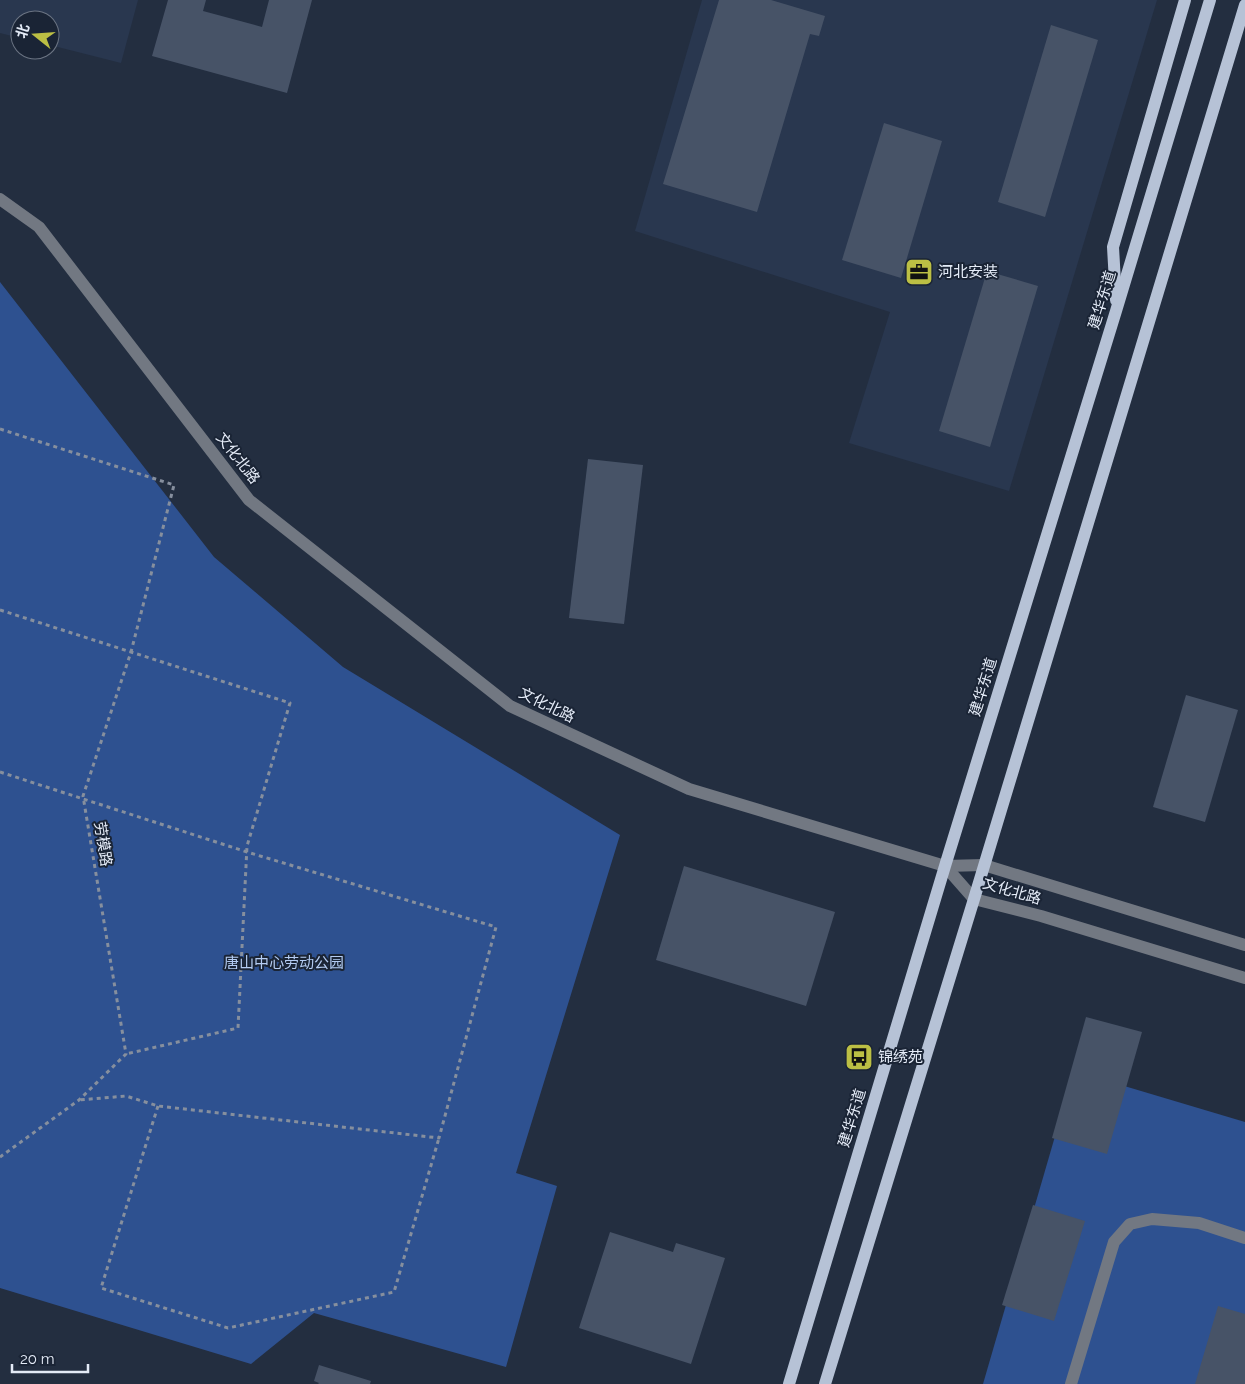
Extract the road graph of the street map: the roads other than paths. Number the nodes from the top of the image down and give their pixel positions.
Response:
1 (1185, 0) edge
2 (1210, 0) edge
3 (1245, 5) edge
4 (0, 198) edge
5 (1116, 311) junction
6 (984, 865) junction
7 (945, 866) junction
8 (974, 899) junction
9 (1245, 945) edge
10 (1245, 978) edge
11 (1245, 1238) edge
12 (789, 1384) edge
13 (825, 1384) edge
14 (1071, 1384) edge

1 - 5 main road
2 - 5 main road, 建华东道
3 - 6 main road
4 - 7 street, 文化北路
5 - 7 main road, 建华东道
6 - 7 street, 文化北路
6 - 8 main road
6 - 9 street, 文化北路
7 - 8 street, 文化北路
7 - 12 main road, 建华东道
8 - 10 street, 文化北路
8 - 13 main road
11 - 14 street

